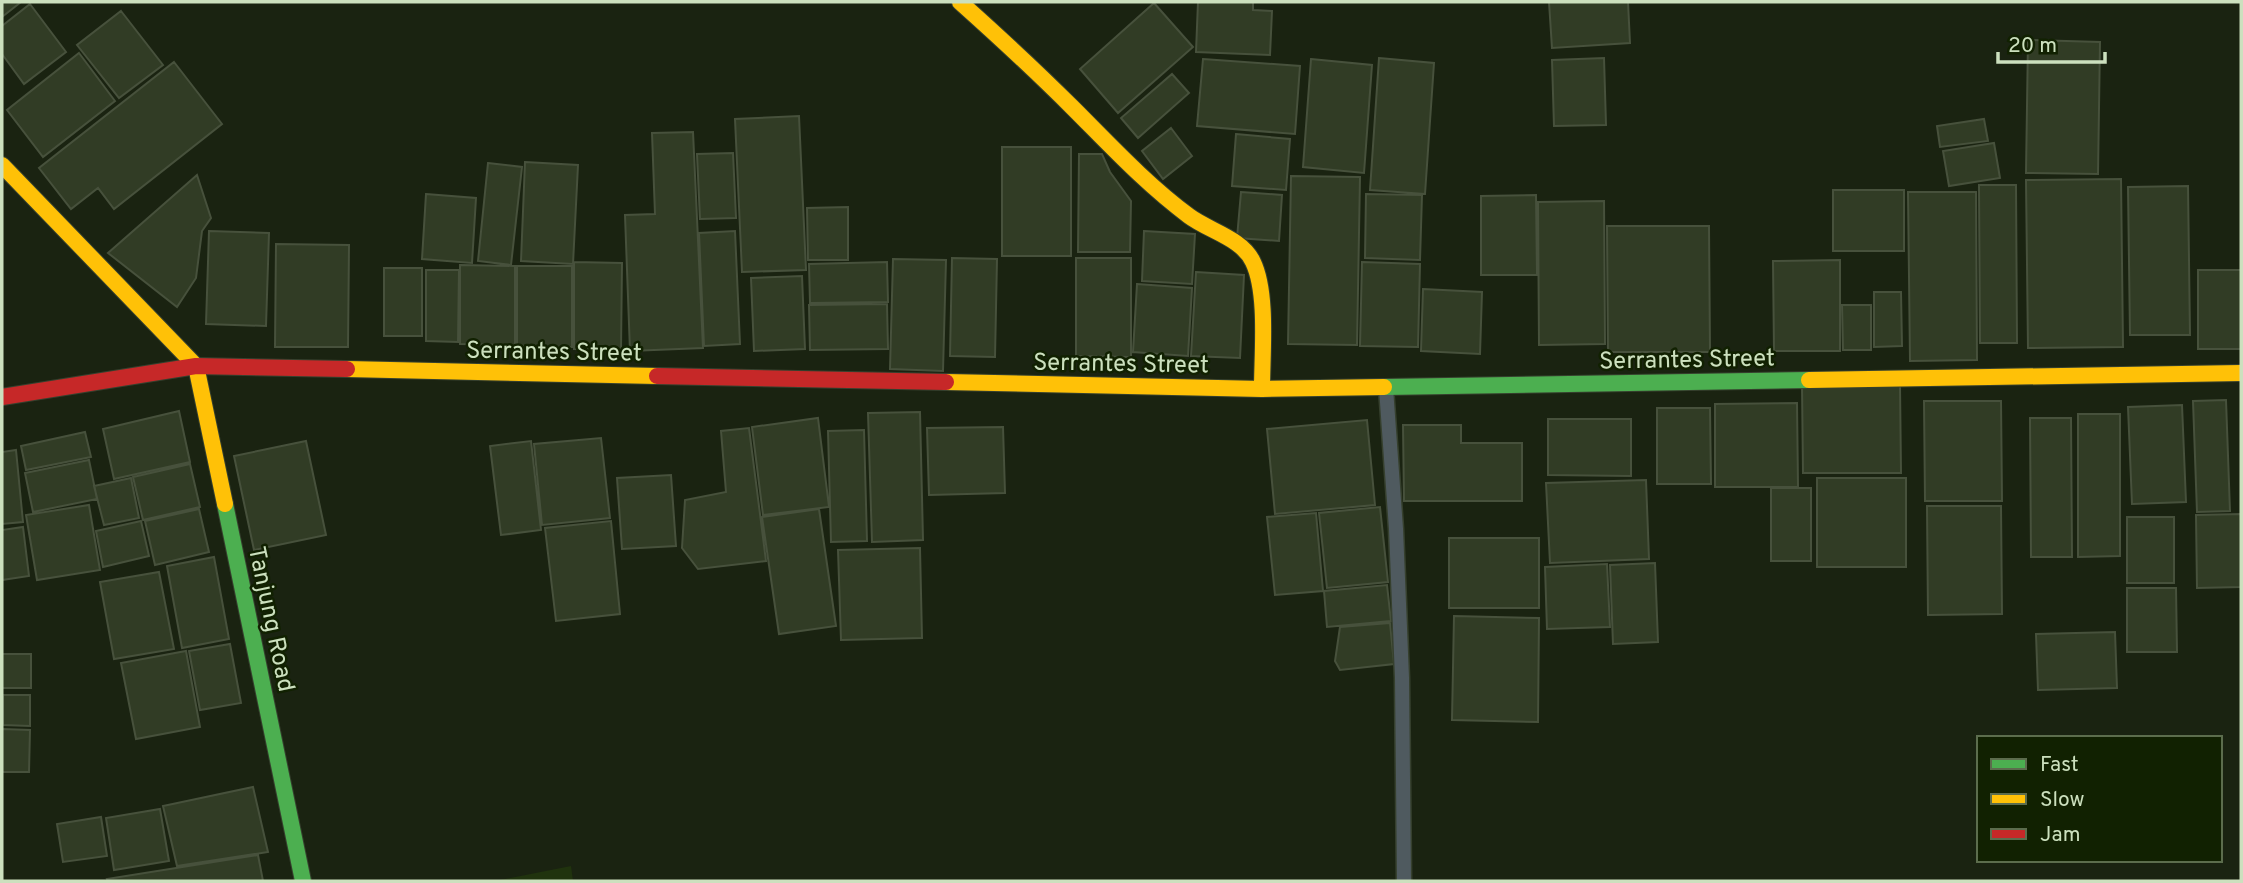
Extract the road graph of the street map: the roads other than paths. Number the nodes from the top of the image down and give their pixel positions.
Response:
1 (960, 2) edge
2 (2, 165) edge
3 (196, 366) junction
4 (2241, 373) edge
5 (1385, 386) junction
6 (1262, 388) junction
7 (2, 397) edge
8 (303, 881) edge
9 (1404, 881) edge

1 - 6 main road
2 - 3 main road
3 - 6 main road, Serrantes Street
3 - 7 main road, Serrantes Street
3 - 8 main road, Tanjung Road
4 - 5 main road, Serrantes Street
5 - 6 main road, Serrantes Street
5 - 9 lane

